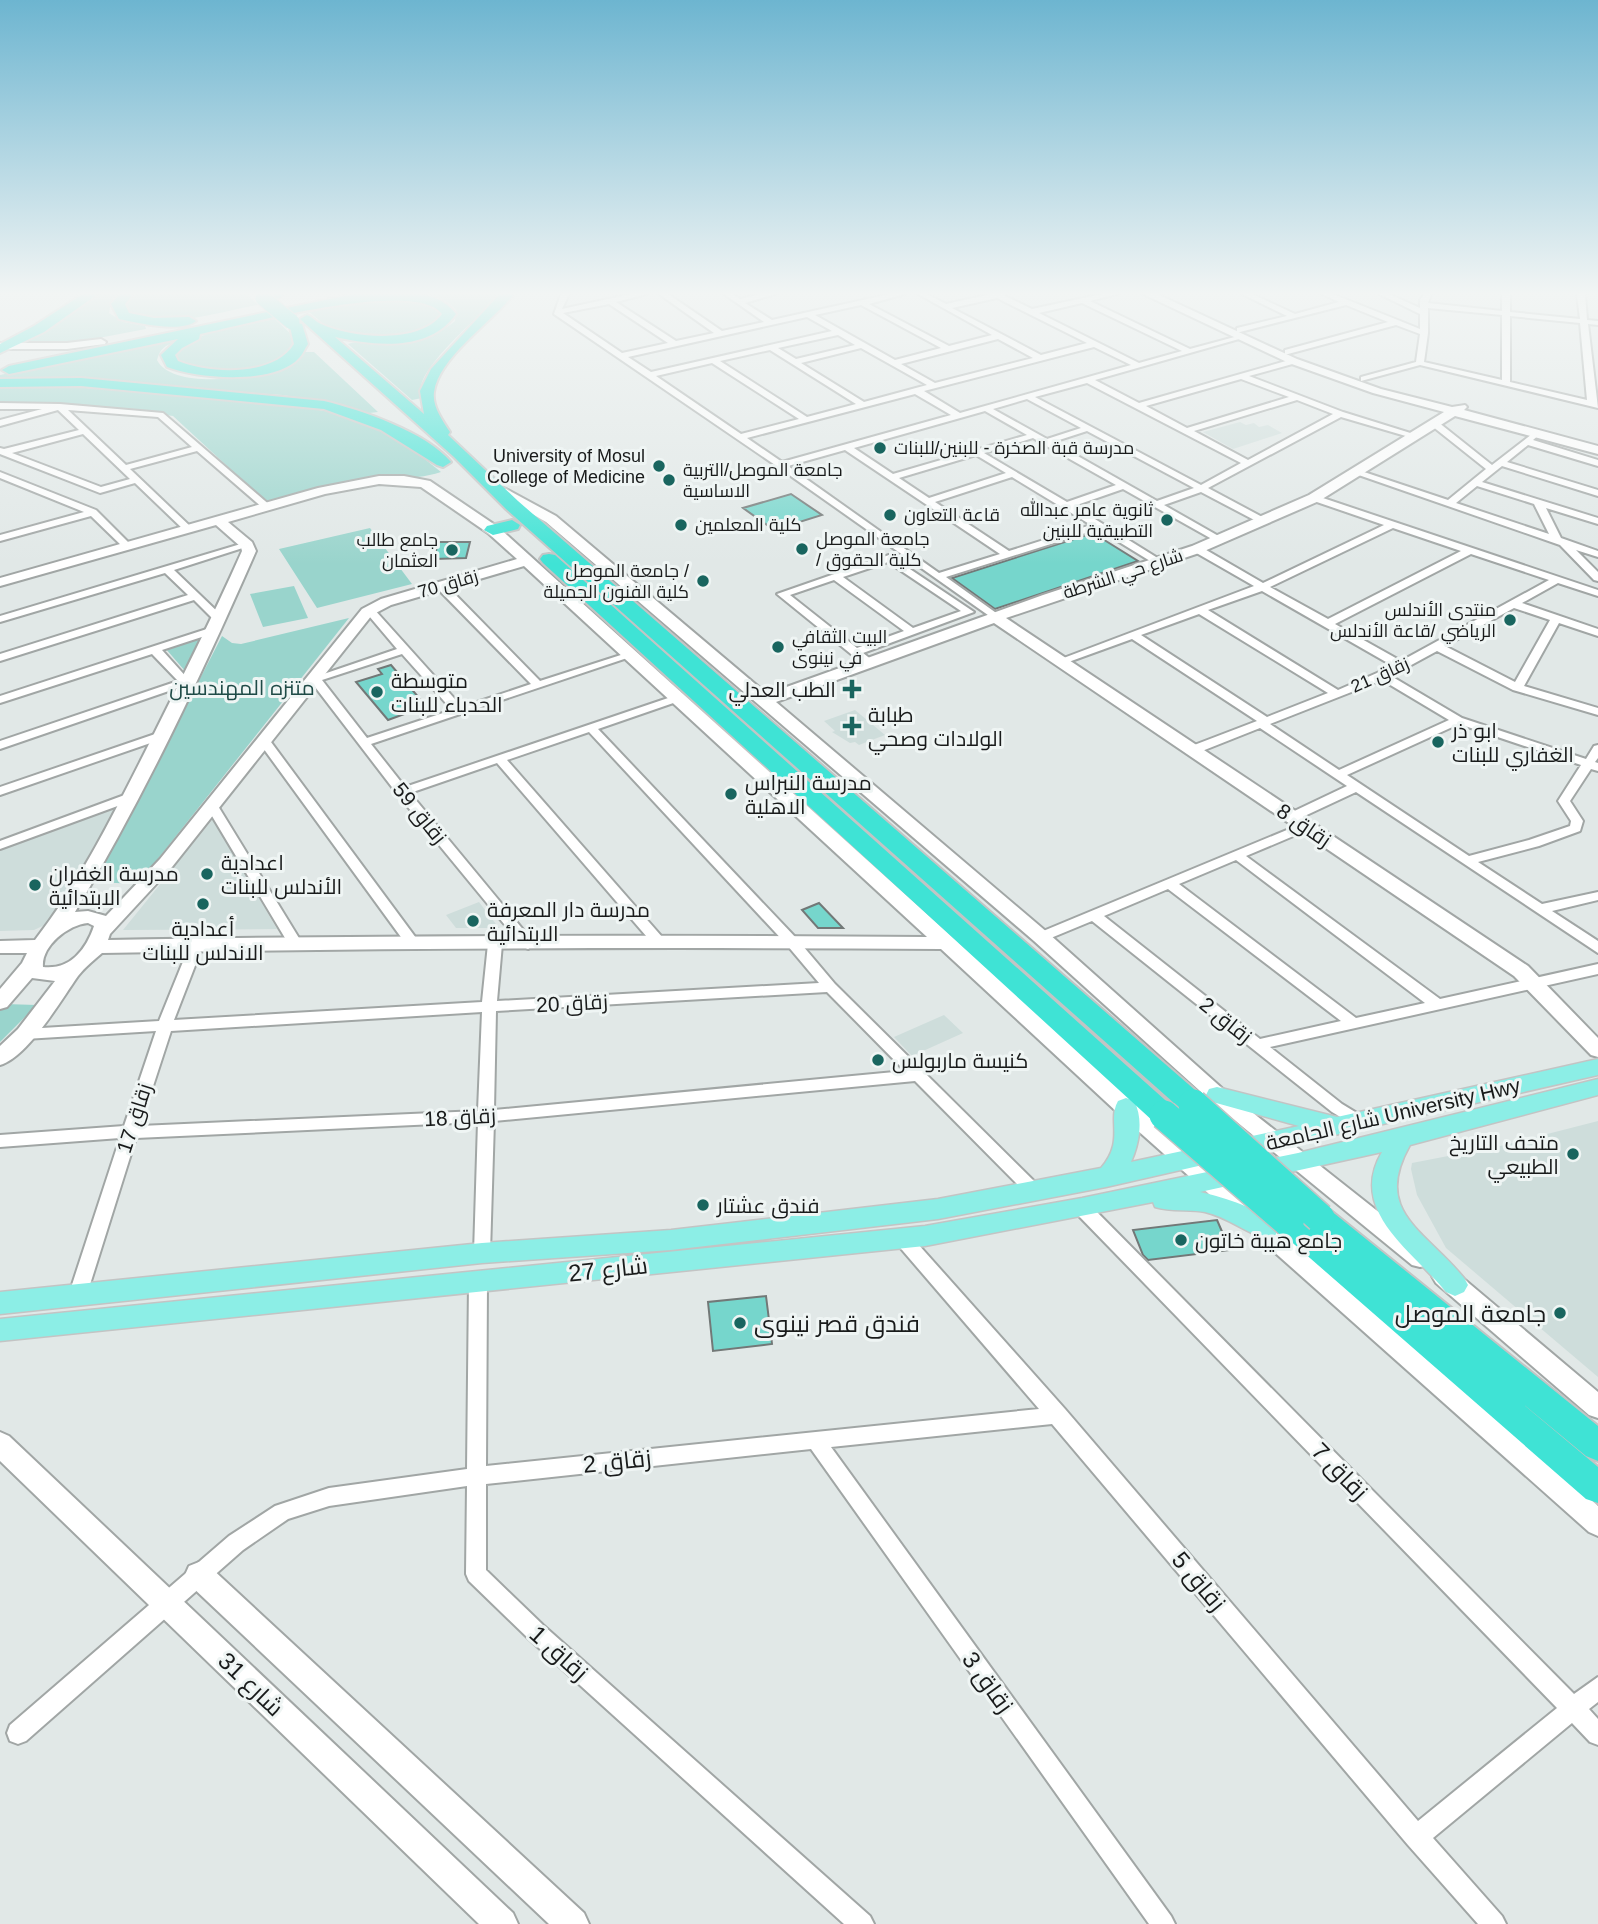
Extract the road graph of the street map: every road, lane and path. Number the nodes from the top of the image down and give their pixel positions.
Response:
1 (100, 384) edge
2 (370, 384) edge
3 (429, 384) edge
4 (661, 384) edge
5 (750, 384) edge
6 (829, 384) edge
7 (930, 384) edge
8 (942, 384) edge
9 (1075, 384) edge
10 (1095, 384) edge
11 (1214, 384) edge
12 (1260, 384) edge
13 (1359, 384) edge
14 (1379, 384) edge
15 (1509, 384) edge
16 (1593, 384) edge
17 (934, 386) junction
18 (917, 391) junction
19 (1029, 397) junction
20 (1296, 398) junction
21 (862, 404) junction
22 (1595, 404) edge
23 (1138, 406) junction
24 (0, 407) edge
25 (60, 407) junction
26 (986, 408) junction
27 (1458, 410) junction
28 (1340, 414) junction
29 (959, 415) junction
30 (806, 419) junction
31 (0, 422) edge
32 (1435, 424) junction
33 (1089, 428) junction
34 (85, 431) junction
35 (1186, 431) junction
36 (1035, 435) junction
37 (1416, 436) junction
38 (740, 437) junction
39 (1532, 438) junction
40 (1046, 442) junction
41 (1598, 442) edge
42 (847, 447) junction
43 (199, 448) junction
44 (1598, 450) edge
45 (2, 452) edge
46 (977, 452) junction
47 (452, 458) junction
48 (1248, 463) junction
49 (1502, 463) junction
50 (1598, 463) edge
51 (781, 465) junction
52 (124, 468) junction
53 (1493, 470) junction
54 (1355, 472) junction
55 (1013, 474) junction
56 (0, 475) edge
57 (892, 477) junction
58 (13, 480) junction
59 (136, 480) junction
60 (0, 483) edge
61 (1476, 483) junction
62 (1123, 486) junction
63 (1202, 488) junction
64 (501, 492) junction
65 (1598, 493) edge
66 (1314, 498) junction
67 (928, 501) junction
68 (1538, 502) junction
69 (1449, 504) junction
70 (1156, 505) junction
71 (1066, 506) junction
72 (267, 507) junction
73 (93, 512) junction
74 (218, 520) junction
75 (1263, 521) junction
76 (1598, 521) edge
77 (0, 524) edge
78 (1393, 524) junction
79 (1099, 526) junction
80 (502, 527) junction
81 (187, 528) junction
82 (5, 536) edge
83 (1219, 540) junction
84 (1560, 541) junction
85 (126, 545) junction
86 (247, 545) junction
87 (1197, 549) junction
88 (1471, 550) junction
89 (1598, 554) edge
90 (1008, 555) junction
91 (527, 561) junction
92 (1159, 562) junction
93 (167, 569) junction
94 (836, 576) junction
95 (939, 576) junction
96 (1598, 578) edge
97 (1558, 579) junction
98 (0, 582) edge
99 (441, 586) junction
100 (1262, 587) junction
101 (1598, 593) edge
102 (194, 597) junction
103 (1513, 604) junction
104 (369, 610) junction
105 (1200, 610) junction
106 (995, 617) junction
107 (0, 619) edge
108 (1556, 619) junction
109 (1327, 624) junction
110 (216, 625) junction
111 (912, 632) junction
112 (1598, 634) edge
113 (1133, 635) junction
114 (1437, 647) junction
115 (155, 649) junction
116 (404, 650) junction
117 (855, 652) junction
118 (631, 655) junction
119 (0, 658) edge
120 (1059, 662) junction
121 (871, 664) junction
122 (1401, 667) junction
123 (1383, 676) junction
124 (315, 679) junction
125 (185, 682) junction
126 (538, 685) junction
127 (1517, 688) junction
128 (1337, 694) junction
129 (678, 698) junction
130 (0, 700) edge
131 (766, 700) junction
132 (459, 711) junction
133 (1598, 712) edge
134 (1458, 720) junction
135 (1263, 722) junction
136 (591, 727) junction
137 (161, 736) junction
138 (264, 741) junction
139 (363, 743) junction
140 (0, 745) edge
141 (1598, 749) edge
142 (1193, 750) junction
143 (500, 759) junction
144 (1594, 766) edge
145 (1339, 774) junction
146 (1358, 786) junction
147 (0, 791) edge
148 (402, 792) junction
149 (130, 797) junction
150 (212, 806) junction
151 (1299, 821) junction
152 (0, 845) edge
153 (1237, 855) junction
154 (1469, 860) junction
155 (1170, 884) junction
156 (80, 891) junction
157 (1598, 896) edge
158 (1541, 909) junction
159 (1095, 916) junction
160 (57, 927) junction
161 (93, 928) junction
162 (1041, 937) junction
163 (411, 941) junction
164 (658, 941) junction
165 (792, 942) junction
166 (295, 943) junction
167 (946, 943) junction
168 (495, 944) junction
169 (528, 944) junction
170 (196, 945) junction
171 (43, 946) junction
172 (0, 947) edge
173 (1598, 948) edge
174 (31, 966) junction
175 (73, 969) junction
176 (1598, 969) edge
177 (1534, 985) junction
178 (830, 987) junction
179 (0, 1002) edge
180 (1439, 1006) junction
181 (489, 1008) junction
182 (1353, 1023) junction
183 (165, 1025) junction
184 (25, 1034) junction
185 (1257, 1045) junction
186 (1598, 1051) edge
187 (0, 1058) edge
188 (1598, 1067) edge
189 (918, 1075) junction
190 (1598, 1087) edge
191 (1205, 1100) junction
192 (1126, 1107) junction
193 (487, 1116) junction
194 (1349, 1124) junction
195 (129, 1132) junction
196 (1402, 1138) junction
197 (0, 1141) edge
198 (1274, 1141) junction
199 (1188, 1160) junction
200 (1298, 1162) junction
201 (1106, 1178) junction
202 (1211, 1180) junction
203 (1034, 1191) junction
204 (1082, 1208) junction
205 (1278, 1226) junction
206 (903, 1239) junction
207 (482, 1253) junction
208 (211, 1282) junction
209 (478, 1282) junction
210 (1455, 1285) junction
211 (78, 1294) junction
212 (0, 1303) edge
213 (207, 1310) junction
214 (0, 1330) edge
215 (1598, 1407) edge
216 (1058, 1415) junction
217 (814, 1439) junction
218 (0, 1444) edge
219 (1598, 1447) edge
220 (477, 1476) junction
221 (1598, 1488) edge
222 (1598, 1523) edge
223 (199, 1575) junction
224 (169, 1605) junction
225 (1598, 1688) edge
226 (1573, 1709) junction
227 (18, 1733) dead end
228 (1598, 1734) edge
229 (1416, 1837) junction
230 (502, 1924) edge
231 (573, 1924) edge
232 (862, 1924) edge
233 (1163, 1924) edge
234 (1494, 1924) edge

1 - 47 highway
2 - 47 highway
3 - 47 highway
4 - 38 street
5 - 30 street
6 - 21 street
7 - 17 street
8 - 17 street
9 - 19 street
10 - 23 street
11 - 23 street
12 - 20 street
13 - 27 street
14 - 27 street
15 - 22 street
16 - 22 street
17 - 18 street
18 - 21 street
18 - 29 street
19 - 26 street
19 - 33 street
20 - 28 street
20 - 35 street
21 - 30 street
23 - 35 street
24 - 25 street
25 - 31 street
25 - 34 street
25 - 43 street
26 - 29 street
26 - 36 street
27 - 32 street, شارع حي الشرطة
27 - 39 street
27 - 41 street
28 - 37 street
28 - 48 street
29 - 42 street
30 - 38 street
32 - 37 street, شارع حي الشرطة
32 - 53 street
33 - 40 street
33 - 63 street
34 - 45 street
34 - 52 street
35 - 48 street
36 - 40 street
36 - 46 street
37 - 54 street, شارع حي الشرطة
38 - 51 street
39 - 44 street
39 - 49 street
39 - 50 street
40 - 62 street
42 - 51 street
42 - 57 street
43 - 52 street
43 - 72 street
45 - 59 street
46 - 55 street
46 - 57 street
47 - 64 highway
47 - 80 highway
48 - 63 street
49 - 53 street
49 - 65 street
51 - 95 street
52 - 59 street
53 - 61 street
54 - 66 street, شارع حي الشرطة
54 - 69 street
55 - 67 street
55 - 71 street
56 - 58 street
57 - 67 street
58 - 60 street
58 - 73 street
59 - 81 street
61 - 68 street
61 - 69 street
62 - 70 street
62 - 71 street
63 - 70 street
63 - 75 street
64 - 131 street
64 - 191 highway
66 - 75 street, شارع حي الشرطة
66 - 78 street
67 - 90 street
68 - 76 street
68 - 84 street
69 - 84 street
70 - 83 street
71 - 79 street
72 - 74 street
72 - 80 street
73 - 82 street
73 - 85 street
74 - 81 street
74 - 86 street
75 - 83 street, شارع حي الشرطة
77 - 82 street
78 - 88 street
78 - 100 street
79 - 90 street
79 - 92 street
80 - 91 street
80 - 205 highway, bridge
81 - 85 street
83 - 87 street, شارع حي الشرطة
84 - 89 street
84 - 96 street
85 - 98 street
86 - 93 street
86 - 110 street
87 - 92 street, شارع حي الشرطة
87 - 100 street
88 - 97 street
88 - 109 street
90 - 95 street
91 - 99 street, زقاق 70
91 - 118 street
92 - 106 street, شارع حي الشرطة
93 - 102 street
93 - 107 street
94 - 111 street
94 - 111 street
94 - 117 street
95 - 106 street
97 - 101 street
97 - 103 street, زقاق 21
99 - 104 street, زقاق 70
99 - 126 street
100 - 105 street
100 - 109 street
102 - 110 street
102 - 119 street
103 - 108 street
103 - 114 street, زقاق 21
104 - 116 street
104 - 124 street
105 - 113 street
105 - 128 street
106 - 120 street, زقاق 8
106 - 121 street, شارع حي الشرطة
108 - 112 street
108 - 127 street
109 - 122 street
110 - 115 street
110 - 125 street
111 - 117 street
113 - 120 street
113 - 135 street
114 - 122 street, زقاق 21
114 - 127 street
115 - 125 street
115 - 130 street
116 - 124 street
116 - 132 street
117 - 121 street
118 - 126 street
118 - 129 street
120 - 142 street, زقاق 8
121 - 131 street, شارع حي الشرطة
122 - 123 street, زقاق 21
123 - 128 street, زقاق 21
123 - 134 street
124 - 138 street
124 - 139 street, زقاق 59
125 - 137 street
125 - 140 street
126 - 132 street
127 - 133 street
128 - 135 street, زقاق 21
129 - 136 street
129 - 167 street
131 - 162 street
132 - 139 street
134 - 144 street
134 - 145 street
135 - 142 street, زقاق 21
135 - 145 street
136 - 143 street
136 - 165 street
137 - 147 street
137 - 149 street
138 - 150 street
138 - 163 street
139 - 148 street, زقاق 59
141 - 144 street
142 - 151 street, زقاق 8
143 - 148 street
143 - 164 street
144 - 154 street
145 - 146 street
146 - 151 street
146 - 154 street
148 - 169 street, زقاق 59
149 - 152 street
149 - 156 street
150 - 161 street
150 - 166 street
151 - 153 street
151 - 177 street, زقاق 8
153 - 155 street
153 - 180 street
154 - 158 street
155 - 159 street
155 - 182 street
156 - 160 street
156 - 161 street
157 - 158 street
158 - 173 street
159 - 162 street
159 - 185 street, زقاق 2
160 - 161 street
160 - 171 street
161 - 170 street
161 - 175 street
162 - 191 street
163 - 166 street
163 - 168 street
164 - 165 street
164 - 169 street
165 - 167 street
165 - 178 street
166 - 170 street
167 - 192 street
168 - 169 street
168 - 181 street
170 - 183 street, زقاق 17
171 - 172 street
171 - 174 street
174 - 175 street
174 - 179 street
175 - 184 street
176 - 177 street
177 - 180 street
177 - 186 street, زقاق 8
178 - 181 street, زقاق 20
178 - 189 street
180 - 182 street
181 - 183 street, زقاق 20
181 - 193 street
182 - 185 street
183 - 184 street, زقاق 20
183 - 195 street, زقاق 17
184 - 187 street
185 - 194 street, زقاق 2
188 - 194 main road, شارع الجامعة University Hwy
189 - 193 street, زقاق 18
189 - 203 street
190 - 196 main road, شارع الجامعة University Hwy
191 - 194 main road
191 - 198 street
191 - 219 highway, bridge
192 - 199 street
192 - 201 main road
193 - 195 street, زقاق 18
193 - 207 street
194 - 198 main road, شارع الجامعة University Hwy
195 - 197 street, زقاق 18
195 - 211 street, زقاق 17
196 - 200 main road, شارع الجامعة University Hwy
196 - 210 main road
198 - 199 main road, شارع الجامعة University Hwy
198 - 200 street
199 - 201 main road, شارع 27
199 - 202 street
200 - 202 main road, شارع الجامعة University Hwy
200 - 210 street
201 - 203 main road, شارع 27
202 - 204 main road, شارع 27
202 - 205 street
203 - 207 main road, شارع 27
204 - 205 main road
204 - 206 main road, شارع 27
204 - 226 street, زقاق 7
205 - 221 highway
205 - 222 street
206 - 209 main road, شارع 27
206 - 216 street, زقاق 5
207 - 208 main road, شارع 27
208 - 211 main road, شارع 27
208 - 213 main road
209 - 213 main road, شارع 27
209 - 220 street, زقاق 1
210 - 215 street
211 - 212 main road, شارع 27
213 - 214 main road, شارع 27
216 - 217 street, زقاق 2
216 - 229 street, زقاق 5
217 - 220 street, زقاق 2
217 - 233 street, زقاق 3
218 - 224 street, شارع 31
220 - 223 street, زقاق 2
220 - 232 street, زقاق 1
223 - 224 street, زقاق 2
223 - 231 street, شارع 31
224 - 227 street, زقاق 2
224 - 230 street, شارع 31
225 - 226 street
226 - 228 street, زقاق 7
226 - 229 street
229 - 234 street, زقاق 5

